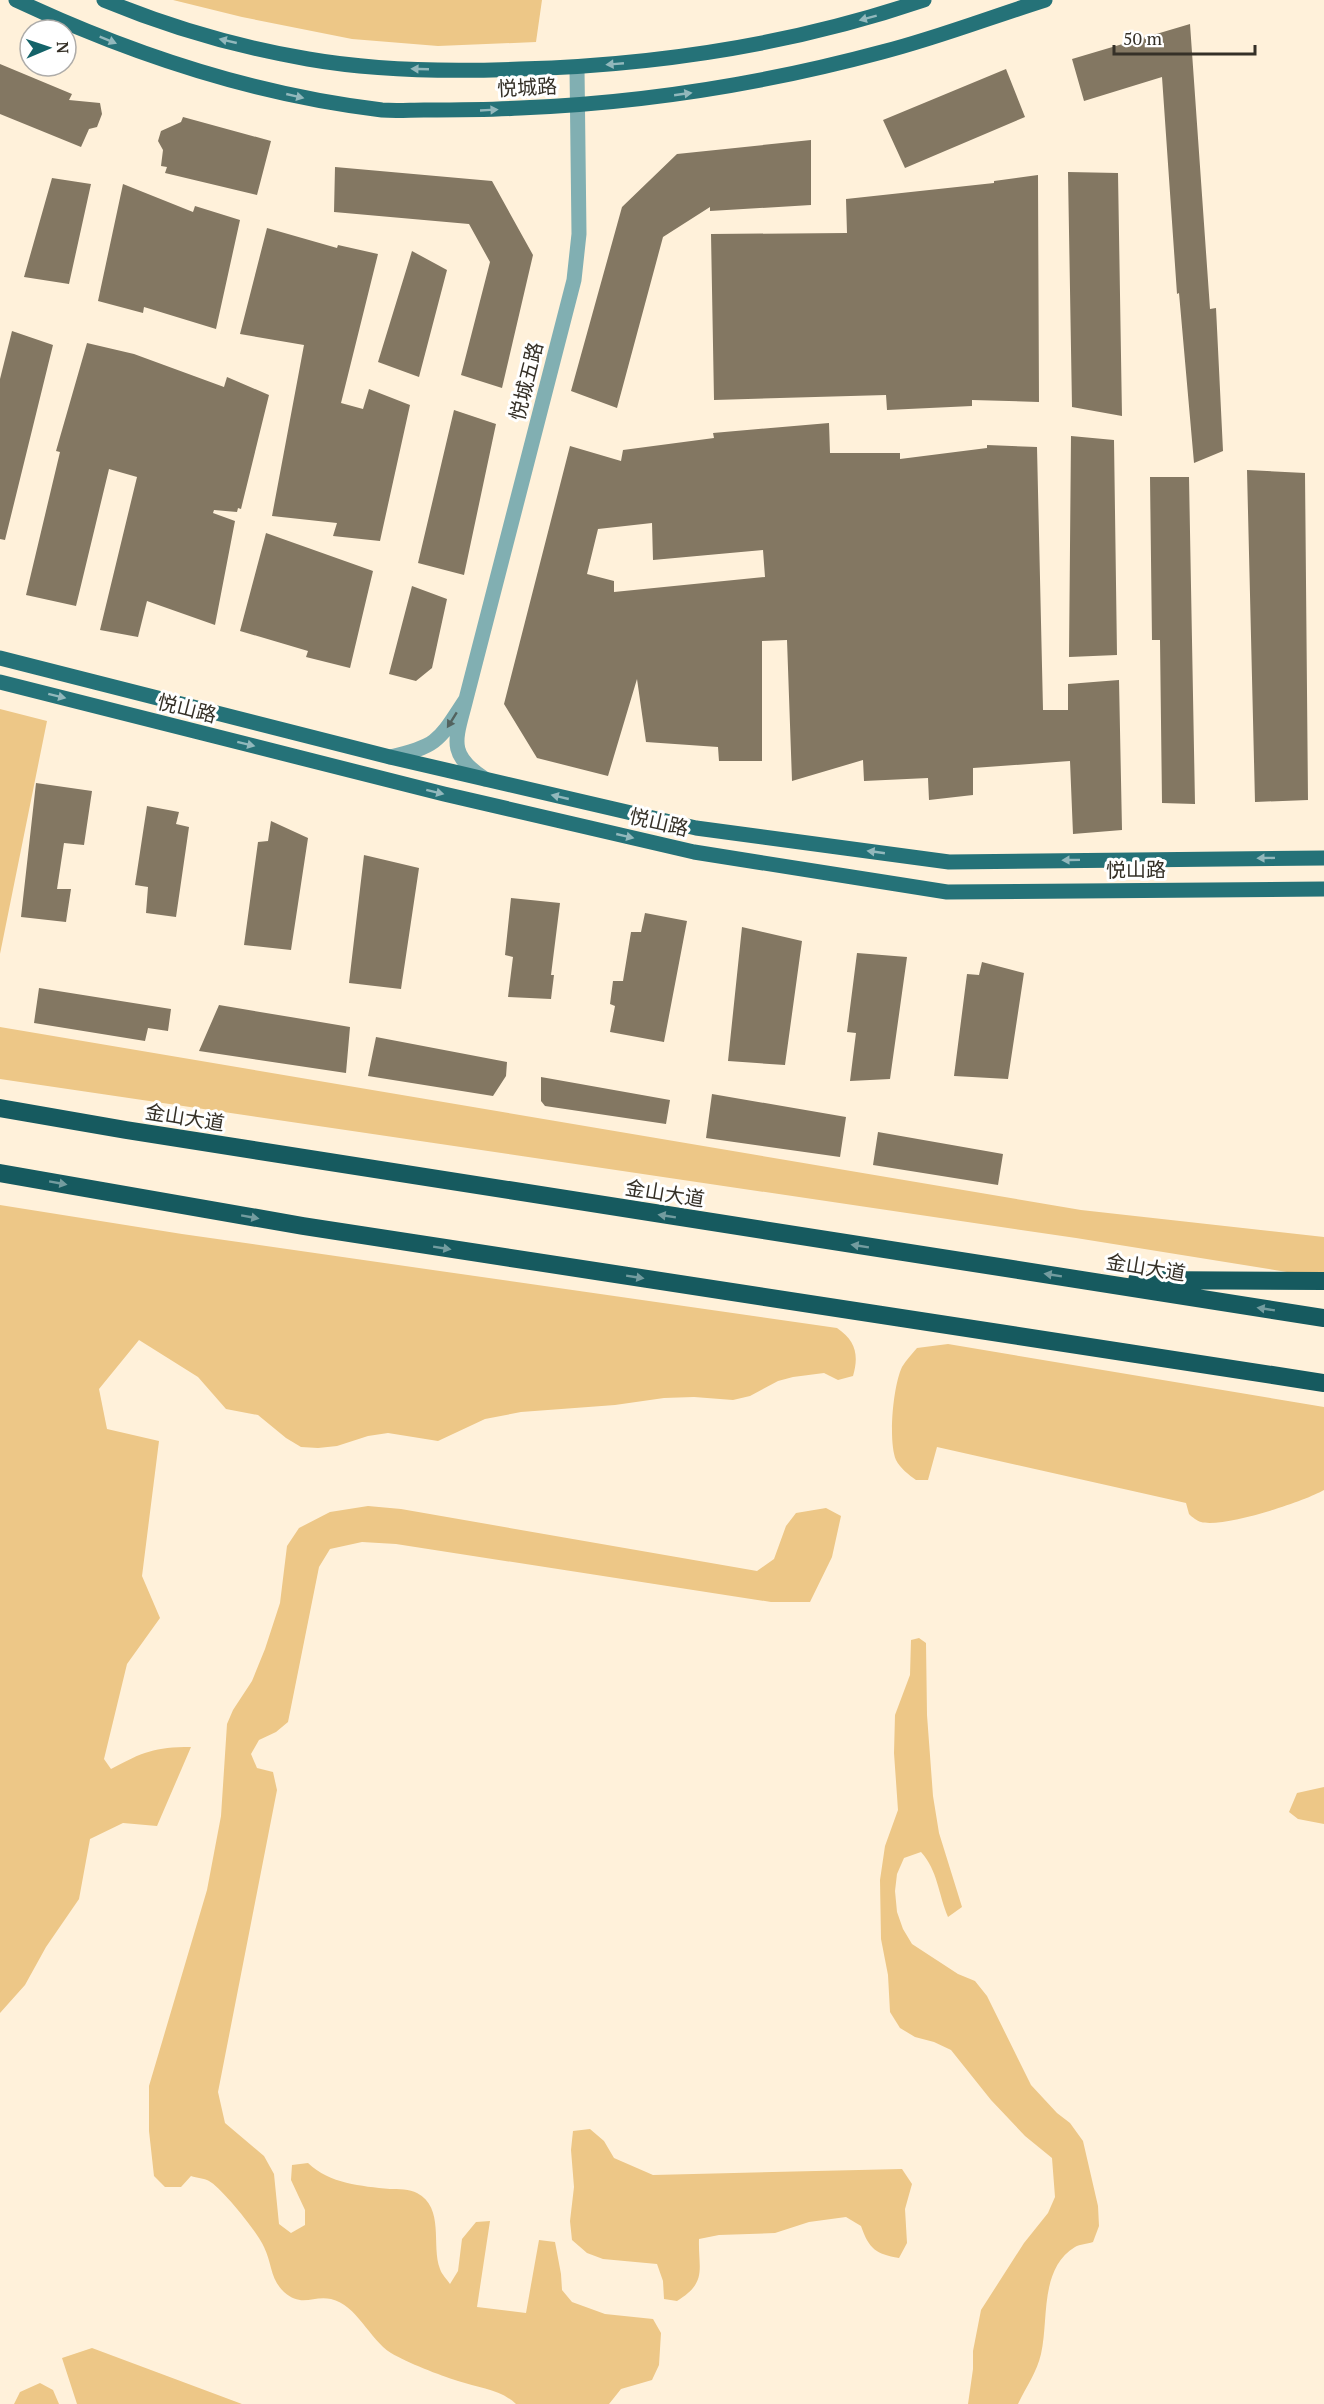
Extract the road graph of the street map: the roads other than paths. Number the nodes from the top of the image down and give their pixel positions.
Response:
1 (16, 0) edge
2 (104, 0) edge
3 (924, 0) edge
4 (1045, 0) edge
5 (577, 68) junction
6 (579, 106) junction
7 (0, 658) edge
8 (0, 682) edge
9 (466, 699) junction
10 (390, 757) junction
11 (488, 780) junction
12 (1324, 858) edge
13 (1324, 889) edge
14 (0, 1108) edge
15 (0, 1173) edge
16 (1079, 1279) junction
17 (1324, 1281) edge
18 (1324, 1318) edge
19 (1324, 1383) edge

1 -> 6 main road, 悦城路
5 -> 2 main road, 悦城路
3 -> 5 main road, 悦城路
6 -> 4 main road, 悦城路
5 - 6 street, 悦城五路
6 - 9 street, 悦城五路
7 - 10 main road, 悦山路
8 -> 13 main road, 悦山路
9 -> 10 street
9 - 11 street, 悦城五路
10 - 11 main road, 悦山路
12 -> 11 main road, 悦山路
16 -> 14 highway, 金山大道
15 -> 19 highway
16 - 17 highway
18 -> 16 highway, 金山大道

